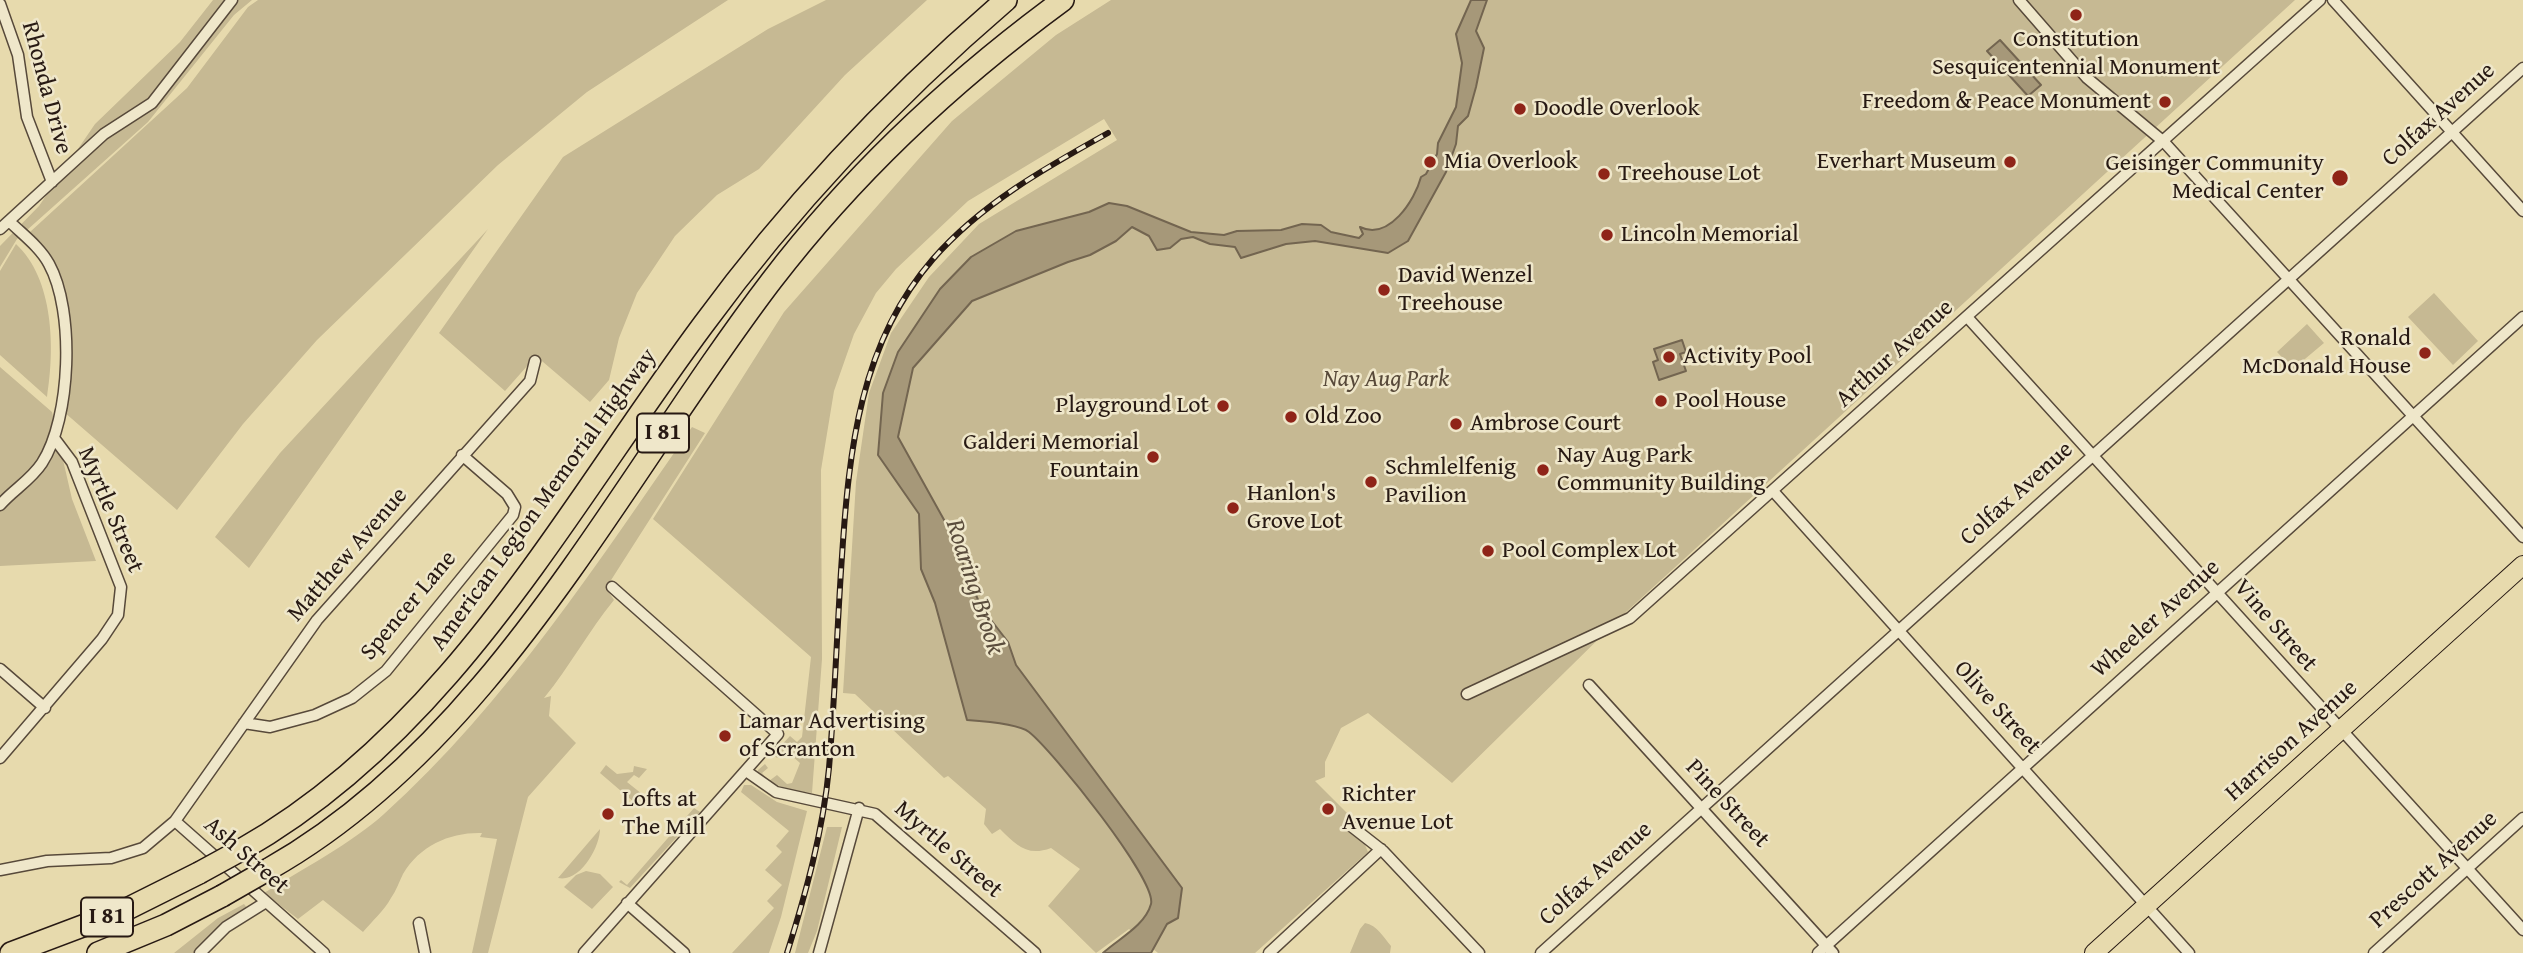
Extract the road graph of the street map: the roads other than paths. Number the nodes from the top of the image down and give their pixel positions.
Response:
1 (232, 0) edge
2 (1006, 0) edge
3 (1063, 0) edge
4 (2019, 0) edge
5 (2320, 0) edge
6 (2333, 0) edge
7 (0, 4) edge
8 (2523, 68) edge
9 (2453, 132) junction
10 (2164, 142) junction
11 (52, 182) junction
12 (2523, 211) edge
13 (9, 221) junction
14 (0, 229) edge
15 (2289, 278) junction
16 (2523, 317) edge
17 (1968, 318) junction
18 (535, 361) dead end
19 (2412, 416) junction
20 (54, 438) junction
21 (2092, 454) junction
22 (462, 455) junction
23 (1773, 491) junction
24 (0, 505) edge
25 (2523, 537) edge
26 (2523, 565) edge
27 (612, 587) dead end
28 (2218, 592) junction
29 (1899, 631) junction
30 (0, 669) edge
31 (1589, 685) dead end
32 (1467, 694) dead end
33 (45, 708) junction
34 (244, 723) junction
35 (2341, 730) junction
36 (0, 758) edge
37 (2023, 767) junction
38 (746, 771) junction
39 (201, 784) joint
40 (1701, 807) junction
41 (859, 808) junction
42 (2523, 818) edge
43 (175, 821) junction
44 (1351, 826) dead end
45 (1381, 849) junction
46 (2467, 869) junction
47 (0, 870) edge
48 (267, 902) junction
49 (627, 903) junction
50 (2146, 906) junction
51 (419, 923) dead end
52 (2523, 930) edge
53 (1826, 950) edge
54 (11, 953) edge
55 (98, 953) edge
56 (200, 953) edge
57 (324, 953) edge
58 (425, 953) edge
59 (584, 953) edge
60 (684, 953) edge
61 (819, 953) edge
62 (1035, 953) edge
63 (1269, 953) edge
64 (1479, 953) edge
65 (1541, 953) edge
66 (2094, 953) edge
67 (2189, 953) edge
68 (2374, 953) edge

1 - 11 street
2 - 54 highway, American Legion Memorial Highway / I 81, bridge
3 - 55 highway, I 81, bridge
4 - 10 street
5 - 10 street, Arthur Avenue
6 - 9 street
7 - 11 street, Rhonda Drive
8 - 9 street, Colfax Avenue
9 - 12 street
9 - 15 street, Colfax Avenue
10 - 15 street
10 - 17 street, Arthur Avenue
11 - 13 street
13 - 14 street
13 - 20 street
15 - 19 street
15 - 21 street, Colfax Avenue
16 - 19 street, Wheeler Avenue
17 - 21 street, Vine Street
17 - 23 street, Arthur Avenue
18 - 22 street, Matthew Avenue
19 - 25 street
19 - 28 street, Wheeler Avenue
20 - 24 street
20 - 33 street, Myrtle Street
21 - 28 street, Vine Street
21 - 29 street, Colfax Avenue
22 - 34 street, Matthew Avenue
22 - 34 street, Spencer Lane
23 - 29 street, Olive Street
23 - 32 street, Arthur Avenue
26 - 35 main road, Harrison Avenue
27 - 38 street
28 - 35 street, Vine Street
28 - 37 street, Wheeler Avenue
29 - 37 street, Olive Street
29 - 40 street, Colfax Avenue
30 - 33 street
31 - 40 street, Pine Street
33 - 36 street
34 - 39 street, Matthew Avenue
35 - 46 street, Vine Street
35 - 50 main road, Harrison Avenue
37 - 50 street, Olive Street
37 - 53 street, Wheeler Avenue
38 - 41 street, Myrtle Street
38 - 49 street
39 - 43 street, Ash Street
40 - 53 street, Pine Street
40 - 65 street, Colfax Avenue
41 - 61 street
41 - 62 street, Myrtle Street
42 - 46 street, Prescott Avenue
43 - 47 street
43 - 48 street, Ash Street
44 - 45 street
45 - 63 street
45 - 64 street
46 - 52 street, Vine Street
46 - 68 street, Prescott Avenue
48 - 56 street
48 - 57 street, Ash Street
49 - 59 street
49 - 60 street
50 - 66 main road, Harrison Avenue
50 - 67 street, Olive Street
51 - 58 street

